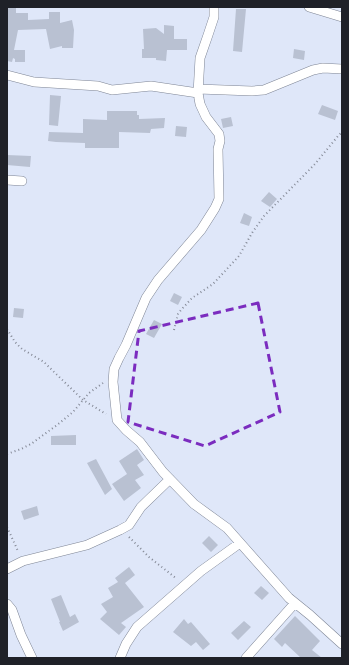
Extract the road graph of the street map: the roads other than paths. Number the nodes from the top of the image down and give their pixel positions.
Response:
1 (214, 7) edge
2 (309, 7) edge
3 (342, 17) edge
4 (342, 69) edge
5 (7, 75) edge
6 (198, 91) junction
7 (7, 180) edge
8 (22, 181) dead end
9 (170, 479) junction
10 (240, 543) junction
11 (7, 569) edge
12 (295, 603) junction
13 (7, 604) edge
14 (342, 644) edge
15 (32, 658) edge
16 (120, 658) edge
17 (246, 658) edge

1 - 6 street
2 - 3 street
4 - 6 street
5 - 6 street
6 - 9 street
7 - 8 street
9 - 10 street
9 - 11 street
10 - 12 street
10 - 16 street
12 - 14 street
12 - 17 street
13 - 15 street

